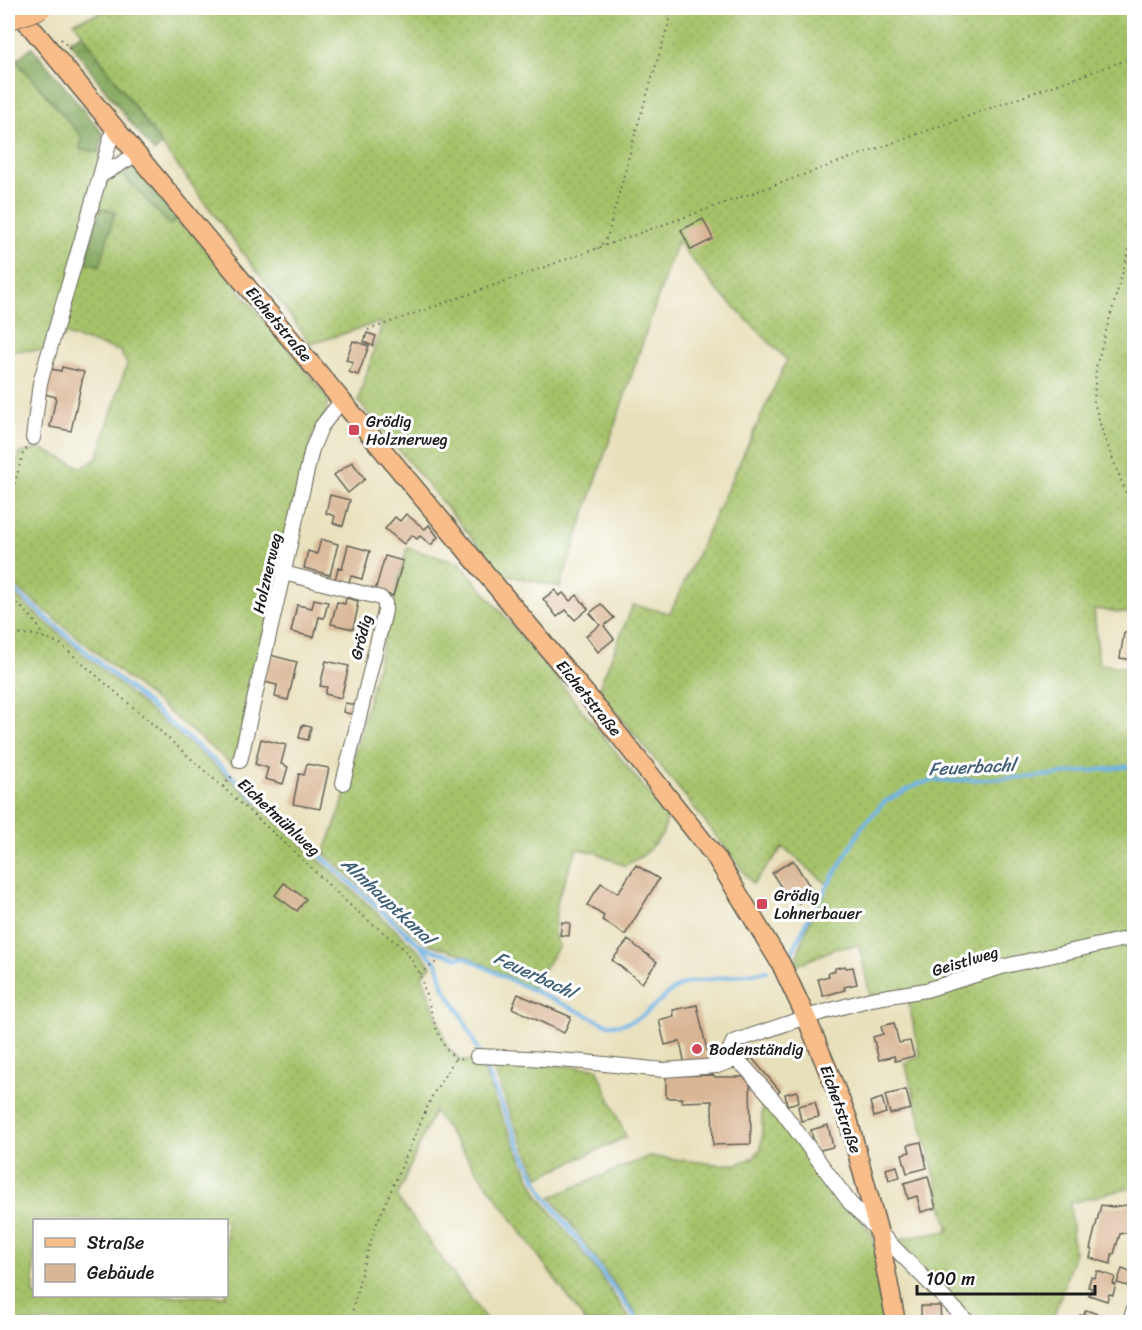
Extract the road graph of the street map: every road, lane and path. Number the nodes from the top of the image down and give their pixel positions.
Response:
1 (15, 8) edge
2 (42, 8) edge
3 (672, 8) edge
4 (8, 20) edge
5 (1134, 57) edge
6 (114, 126) junction
7 (137, 154) junction
8 (100, 176) junction
9 (1134, 232) edge
10 (598, 249) junction
11 (368, 330) dead end
12 (342, 400) junction
13 (33, 438) joint
14 (8, 507) edge
15 (1134, 513) edge
16 (284, 573) junction
17 (8, 596) edge
18 (42, 637) junction
19 (8, 638) edge
20 (239, 764) joint
21 (343, 783) dead end
22 (223, 787) junction
23 (1134, 937) edge
24 (439, 960) dead end
25 (420, 974) junction
26 (806, 1017) junction
27 (482, 1056) joint
28 (456, 1059) junction
29 (735, 1060) junction
30 (878, 1230) junction
31 (1134, 1308) edge
32 (350, 1323) edge
33 (896, 1323) edge
34 (968, 1323) edge
35 (1130, 1323) edge

1 - 6 main road, Eichetstraße
2 - 4 highway, bridge
3 - 10 path
5 - 10 path
6 - 7 main road, Eichetstraße
6 - 8 street
7 - 8 street
7 - 12 main road, Eichetstraße
8 - 13 street
9 - 15 path
10 - 11 path
12 - 16 street, Holznerweg
12 - 26 main road, Eichetstraße
13 - 14 path
16 - 20 street, Holznerweg
16 - 21 street, Grödig
17 - 18 path
18 - 19 path, Eichetmühlweg
18 - 22 path, Eichetmühlweg
20 - 22 path
22 - 25 path, Eichetmühlweg
23 - 26 street, Geistlweg
24 - 25 path
25 - 28 path, Eichetmühlweg
26 - 29 street
26 - 30 main road, Eichetstraße
27 - 28 path
27 - 29 street
28 - 32 path
29 - 30 street
30 - 33 main road, Eichetstraße
30 - 34 street
31 - 35 street

